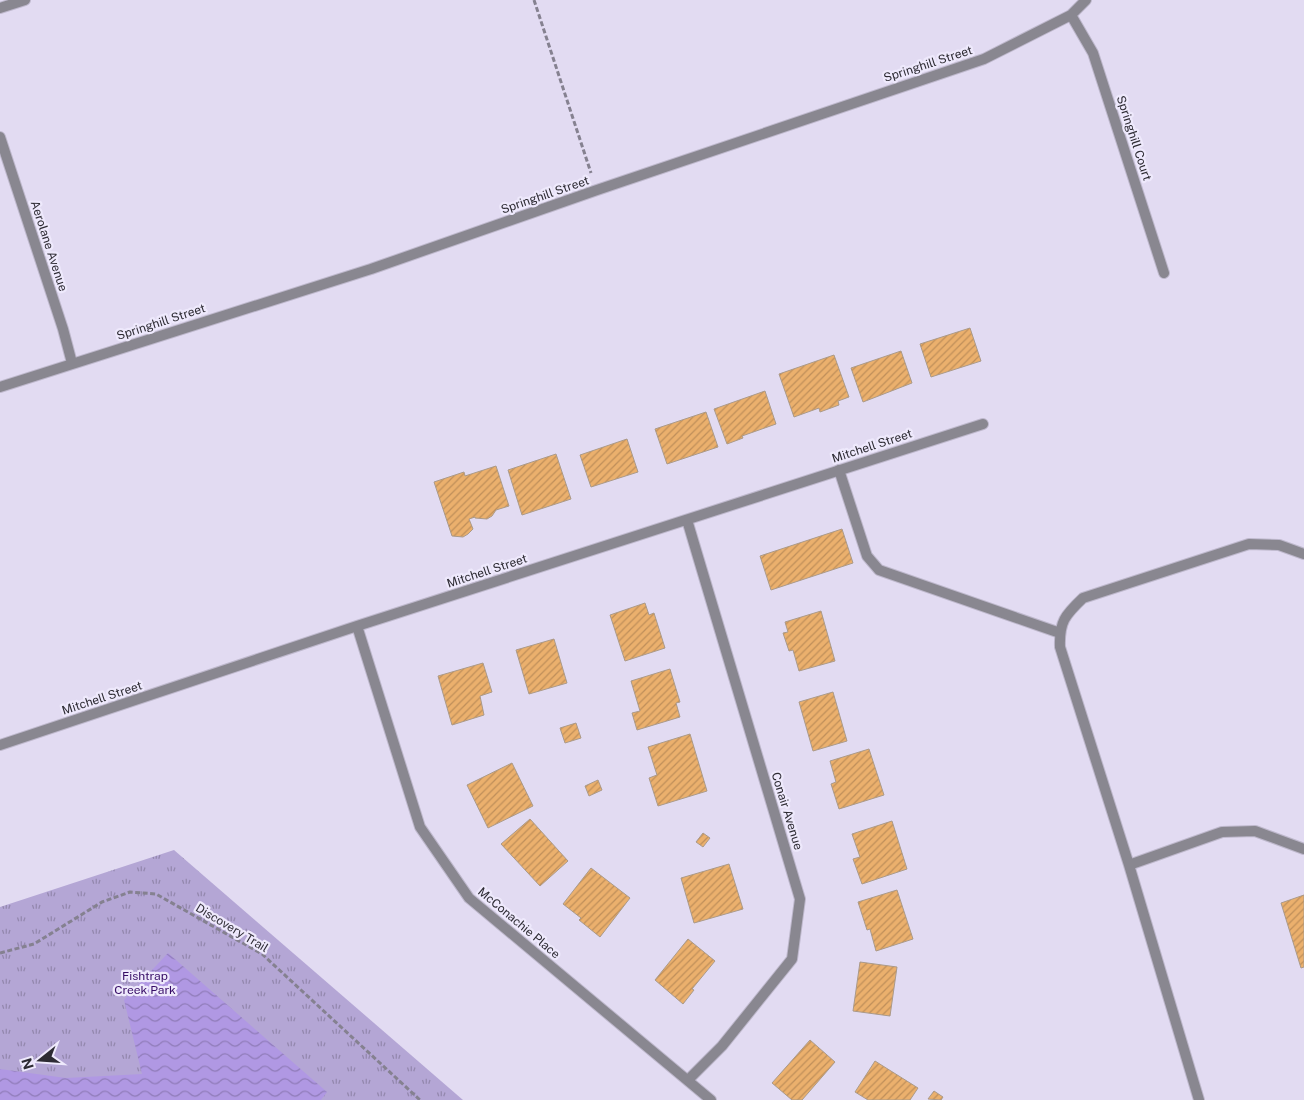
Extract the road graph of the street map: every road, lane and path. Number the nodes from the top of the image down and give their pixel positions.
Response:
1 (25, 0) edge
2 (534, 0) edge
3 (1086, 0) edge
4 (0, 8) edge
5 (1071, 15) junction
6 (0, 137) edge
7 (597, 190) junction
8 (1164, 273) dead end
9 (72, 363) junction
10 (0, 387) edge
11 (982, 424) dead end
12 (839, 470) junction
13 (687, 520) junction
14 (1304, 554) edge
15 (357, 626) junction
16 (1060, 633) junction
17 (0, 745) edge
18 (1304, 849) edge
19 (1129, 865) junction
20 (0, 954) edge
21 (688, 1080) junction
22 (420, 1100) edge
23 (711, 1100) edge
24 (1199, 1100) edge

1 - 4 street
2 - 7 path
3 - 5 street, Springhill Street
5 - 7 street, Springhill Street
5 - 8 street, Springhill Court
6 - 9 street, Aerolane Avenue
7 - 9 street, Springhill Street
9 - 10 street, Springhill Street
11 - 12 street, Mitchell Street
12 - 13 street, Mitchell Street
12 - 16 street
13 - 15 street, Mitchell Street
13 - 21 street, Conair Avenue
14 - 16 street
15 - 17 street, Mitchell Street
15 - 21 street, McConachie Place
16 - 19 street
18 - 19 street
19 - 24 street
20 - 22 path, Discovery Trail
21 - 23 street, McConachie Place

